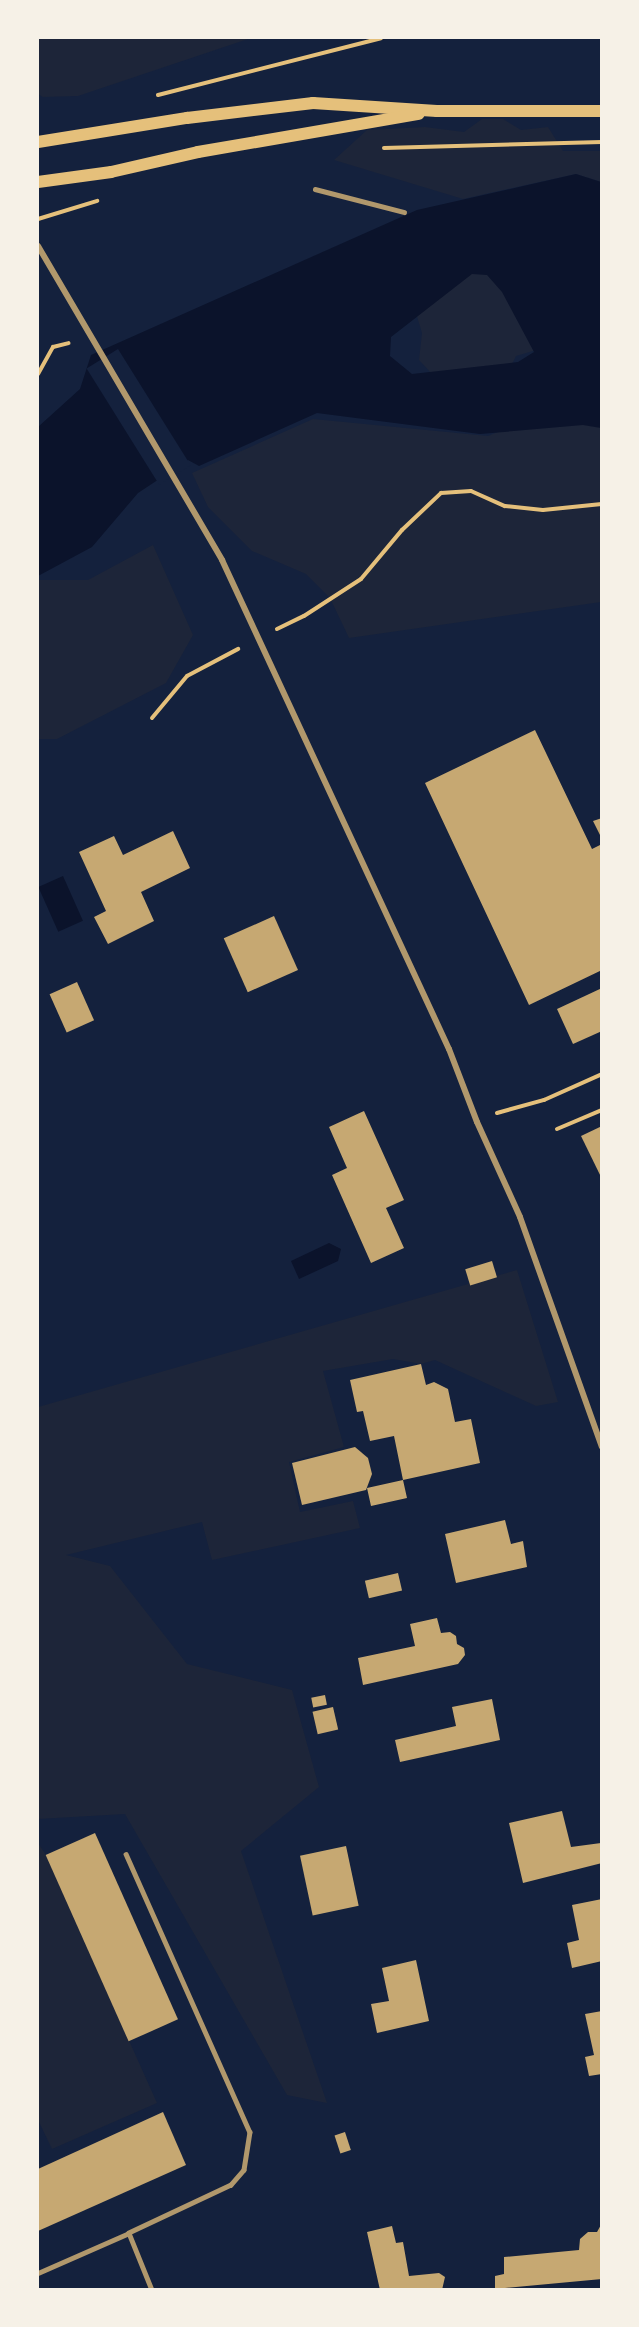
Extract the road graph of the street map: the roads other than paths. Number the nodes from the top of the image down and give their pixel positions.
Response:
1 (437, 111) junction
2 (602, 111) edge
3 (38, 142) edge
4 (38, 182) edge
5 (315, 189) dead end
6 (404, 212) dead end
7 (38, 246) edge
8 (602, 1447) edge
9 (126, 1854) dead end
10 (129, 2233) junction
11 (38, 2273) edge
12 (152, 2289) edge

1 - 2 main road
1 - 3 main road
1 - 4 main road
5 - 6 lane
7 - 8 street
9 - 10 lane
10 - 11 lane
10 - 12 lane

